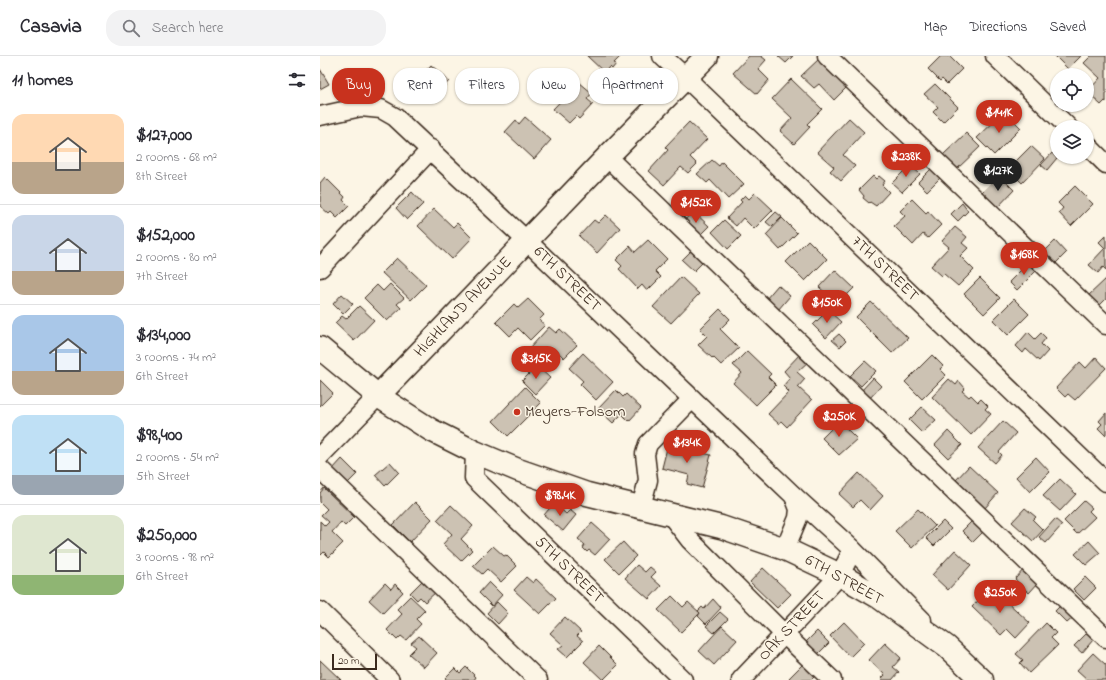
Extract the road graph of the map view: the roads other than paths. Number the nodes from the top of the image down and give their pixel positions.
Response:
1 (662, 56) edge
2 (707, 56) edge
3 (828, 56) edge
4 (995, 56) edge
5 (686, 78) junction
6 (320, 116) edge
7 (1061, 120) edge
8 (431, 150) junction
9 (1094, 152) edge
10 (607, 158) junction
11 (1106, 164) edge
12 (527, 241) junction
13 (320, 268) edge
14 (1106, 325) edge
15 (320, 348) edge
16 (378, 396) junction
17 (692, 399) junction
18 (475, 452) junction
19 (320, 456) edge
20 (320, 469) edge
21 (1106, 482) edge
22 (794, 496) junction
23 (641, 507) junction
24 (670, 514) junction
25 (785, 549) junction
26 (852, 549) junction
27 (840, 575) junction
28 (320, 611) edge
29 (784, 634) junction
30 (1106, 638) edge
31 (947, 646) junction
32 (390, 680) edge
33 (538, 680) edge
34 (683, 680) edge
35 (741, 680) edge
36 (832, 680) edge
37 (982, 680) edge

1 - 5 street, 7TH STREET
2 - 5 main road, HIGHLAND AVENUE
3 - 14 street
4 - 7 street
5 - 10 main road, HIGHLAND AVENUE
5 - 21 street, 7TH STREET
6 - 8 street, 6TH STREET
8 - 12 street, 6TH STREET
8 - 13 street
9 - 11 street
10 - 12 main road, HIGHLAND AVENUE
10 - 30 street
12 - 16 main road, HIGHLAND AVENUE
12 - 17 street, 6TH STREET
15 - 16 main road
16 - 18 main road
16 - 19 street, HIGHLAND AVENUE
17 - 22 street, 6TH STREET
17 - 23 street
18 - 23 main road
18 - 34 street, 5TH STREET
20 - 33 street
22 - 25 street, 6TH STREET
22 - 26 street, 6TH STREET
23 - 24 main road
24 - 25 main road
24 - 29 street
25 - 27 main road, 6TH STREET
26 - 27 street, OAK STREET
26 - 31 street, 6TH STREET
27 - 29 street, OAK STREET
27 - 31 main road, 6TH STREET
28 - 32 street
29 - 35 street, OAK STREET
29 - 36 street
31 - 37 main road, 6TH STREET

